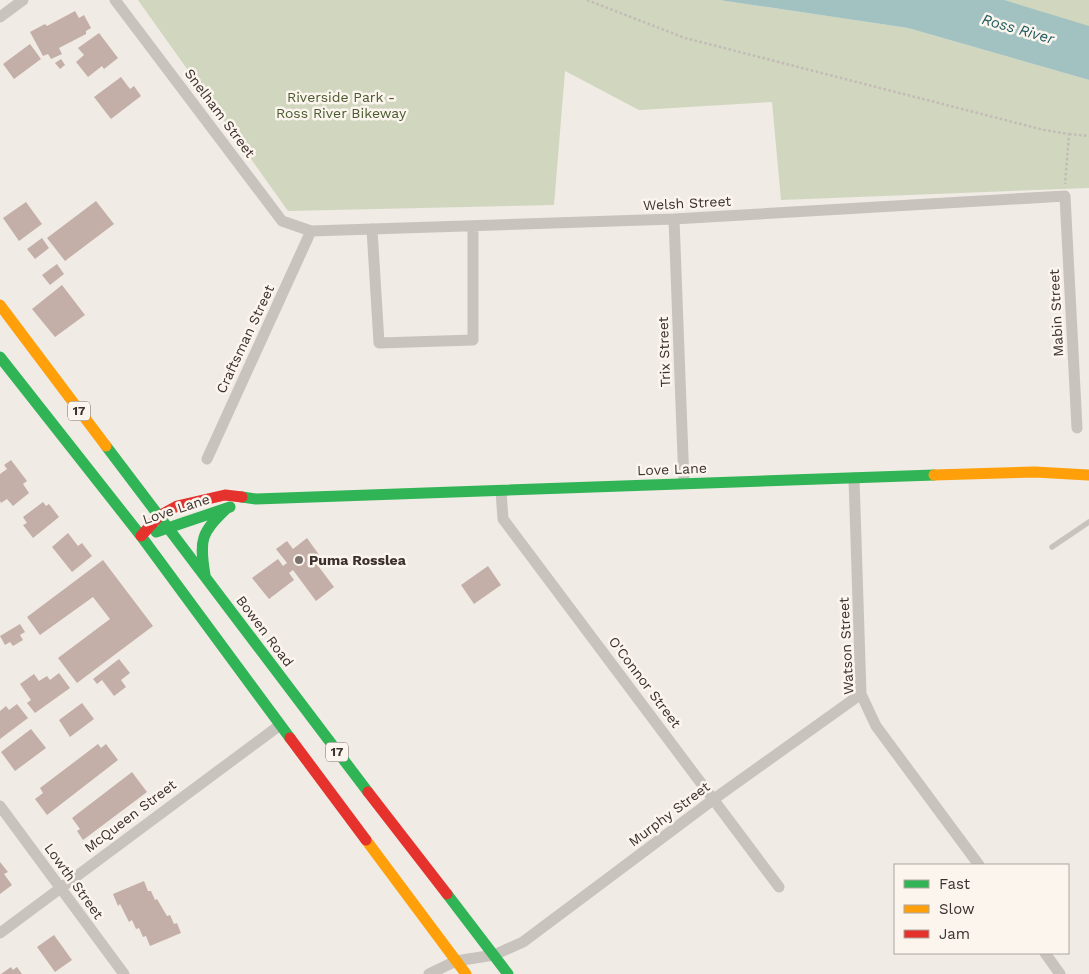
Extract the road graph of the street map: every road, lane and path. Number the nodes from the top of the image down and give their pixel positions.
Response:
1 (23, 0) edge
2 (115, 0) edge
3 (587, 0) edge
4 (0, 17) edge
5 (1069, 134) junction
6 (1089, 136) edge
7 (1064, 196) junction
8 (674, 219) junction
9 (473, 226) junction
10 (372, 229) junction
11 (311, 231) junction
12 (0, 305) edge
13 (0, 357) edge
14 (1078, 428) dead end
15 (207, 458) dead end
16 (1089, 470) edge
17 (1089, 476) edge
18 (854, 478) junction
19 (684, 483) junction
20 (501, 490) junction
21 (256, 499) junction
22 (227, 508) junction
23 (159, 516) junction
24 (1089, 522) edge
25 (168, 528) junction
26 (141, 536) junction
27 (1052, 547) dead end
28 (206, 579) junction
29 (861, 694) junction
30 (280, 725) junction
31 (714, 799) junction
32 (0, 806) edge
33 (979, 864) edge
34 (60, 887) junction
35 (779, 887) dead end
36 (0, 933) edge
37 (1046, 954) edge
38 (494, 955) junction
39 (456, 961) junction
40 (124, 974) edge
41 (428, 974) edge
42 (466, 974) edge
43 (508, 974) edge
44 (1060, 974) edge

1 - 4 street
2 - 11 street, Snelham Street
3 - 5 path
5 - 6 path
5 - 7 path
7 - 8 street, Welsh Street
7 - 14 street, Mabin Street
8 - 9 street, Welsh Street
8 - 19 street, Trix Street
9 - 10 street, Welsh Street
9 - 10 street
10 - 11 street, Welsh Street
11 - 15 street, Craftsman Street
12 - 23 main road, Bowen Road / 17
13 - 26 main road, 17
16 - 17 main road
17 - 18 main road, Love Lane
18 - 19 main road, Love Lane
18 - 29 street, Watson Street
19 - 20 main road, Love Lane
20 - 21 main road, Love Lane
20 - 31 street, O'Connor Street
21 - 22 main road, Love Lane
21 - 23 main road, Love Lane
22 - 25 main road, Love Lane
22 - 28 main road
23 - 25 main road, Bowen Road / 17
23 - 26 main road, Love Lane
24 - 27 lane
25 - 26 main road, Love Lane
25 - 28 main road, Bowen Road / 17
26 - 30 main road, 17
28 - 38 main road, Bowen Road / 17
29 - 31 street, Murphy Street
29 - 33 street, Watson Street
30 - 34 street, McQueen Street
30 - 39 main road, 17
31 - 35 street, O'Connor Street
31 - 38 street, Murphy Street
32 - 34 street, Lowth Street
34 - 36 street, McQueen Street
34 - 40 street, Lowth Street
37 - 44 street
38 - 39 street, Murphy Street
38 - 43 main road, Bowen Road / 17
39 - 41 street, Murphy Street
39 - 42 main road, 17

